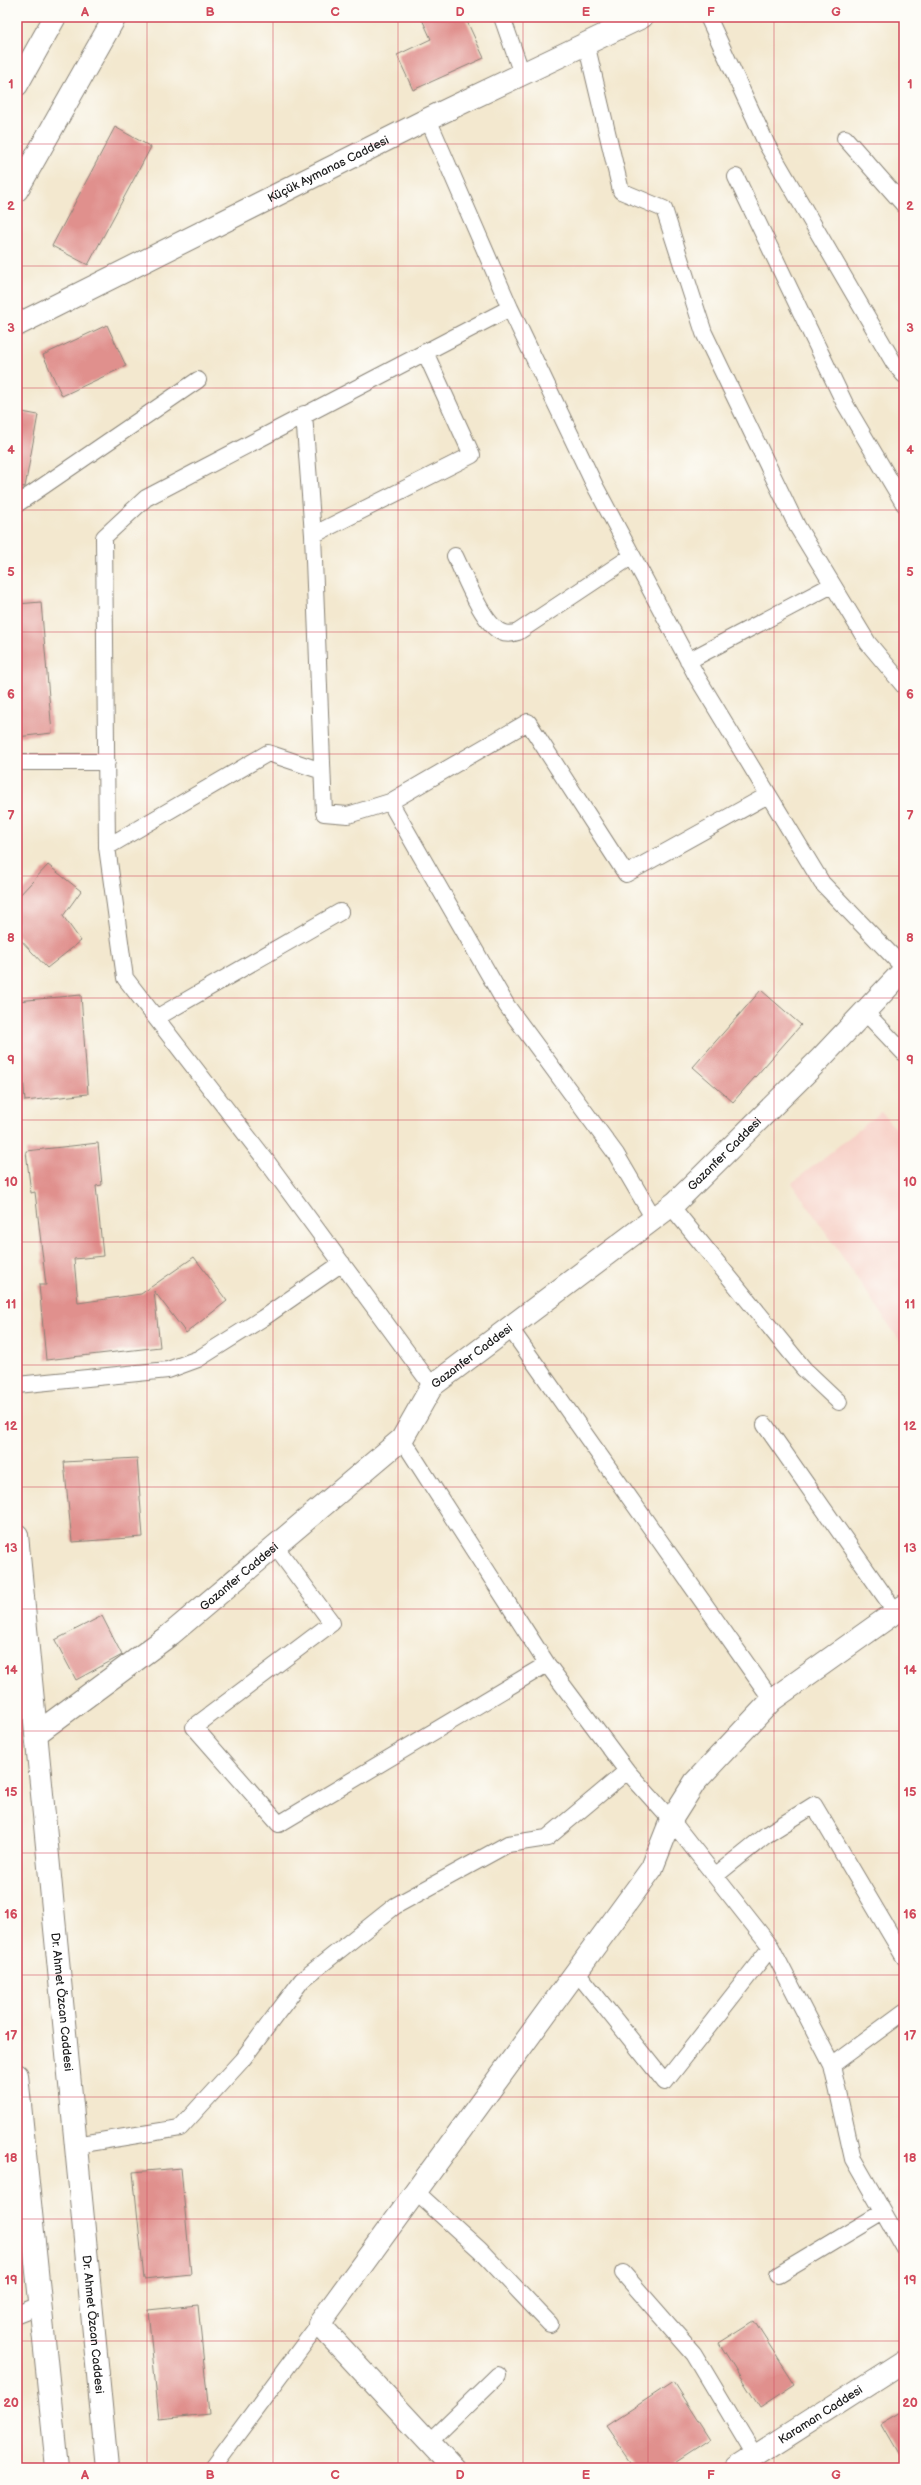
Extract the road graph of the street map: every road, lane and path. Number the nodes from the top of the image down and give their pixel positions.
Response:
1 (55, 17) edge
2 (115, 17) edge
3 (502, 17) edge
4 (642, 17) edge
5 (708, 17) edge
6 (586, 43) junction
7 (522, 74) junction
8 (17, 85) edge
9 (428, 119) junction
10 (845, 138) dead end
11 (736, 177) dead end
12 (17, 190) edge
13 (904, 205) edge
14 (510, 308) junction
15 (17, 325) edge
16 (425, 352) junction
17 (904, 375) edge
18 (198, 380) dead end
19 (304, 414) junction
20 (17, 504) edge
21 (904, 504) edge
22 (312, 535) junction
23 (455, 556) dead end
24 (632, 556) junction
25 (832, 585) junction
26 (688, 661) junction
27 (904, 686) edge
28 (17, 762) edge
29 (106, 762) junction
30 (322, 771) junction
31 (768, 795) junction
32 (390, 802) junction
33 (107, 847) junction
34 (340, 912) dead end
35 (904, 969) edge
36 (865, 1012) junction
37 (156, 1018) junction
38 (904, 1053) edge
39 (662, 1212) junction
40 (342, 1263) junction
41 (510, 1328) junction
42 (17, 1385) edge
43 (432, 1386) junction
44 (838, 1402) dead end
45 (765, 1425) dead end
46 (402, 1439) junction
47 (17, 1535) edge
48 (275, 1546) junction
49 (900, 1608) edge
50 (547, 1664) junction
51 (772, 1700) junction
52 (36, 1734) junction
53 (627, 1770) junction
54 (671, 1820) junction
55 (715, 1876) junction
56 (771, 1947) junction
57 (904, 1957) edge
58 (576, 1971) junction
59 (904, 2012) edge
60 (832, 2065) junction
61 (17, 2075) edge
62 (76, 2145) junction
63 (416, 2192) junction
64 (883, 2212) junction
65 (904, 2248) edge
66 (623, 2273) dead end
67 (778, 2275) dead end
68 (40, 2305) junction
69 (17, 2314) edge
70 (319, 2324) junction
71 (550, 2324) dead end
72 (904, 2361) edge
73 (498, 2375) dead end
74 (429, 2442) junction
75 (755, 2456) junction
76 (214, 2467) edge
77 (57, 2468) edge
78 (107, 2468) edge
79 (453, 2468) edge
80 (737, 2468) edge

1 - 8 street
2 - 12 street
3 - 7 street
4 - 6 street, Küçük Aymanas Caddesi
5 - 17 street
6 - 7 street, Küçük Aymanas Caddesi
6 - 25 street
7 - 9 street, Küçük Aymanas Caddesi
9 - 14 street
9 - 15 street, Küçük Aymanas Caddesi
10 - 13 street
11 - 21 street
14 - 16 street
14 - 24 street
16 - 19 street
16 - 22 street
18 - 20 street
19 - 22 street
19 - 29 street
22 - 30 street
23 - 24 street
24 - 26 street
25 - 26 street
25 - 27 street
26 - 31 street
28 - 29 street
29 - 33 street
30 - 32 street
30 - 33 street
31 - 32 street
31 - 35 street
32 - 39 street
33 - 37 street
34 - 37 street
35 - 36 street, Gazanfer Caddesi
36 - 38 street
36 - 39 street, Gazanfer Caddesi
37 - 40 street
39 - 41 street, Gazanfer Caddesi
39 - 44 street
40 - 42 street
40 - 43 street
41 - 43 street, Gazanfer Caddesi
41 - 51 street
43 - 46 street, Gazanfer Caddesi
45 - 49 street
46 - 48 street, Gazanfer Caddesi
46 - 50 street
47 - 52 street, Dr. Ahmet Özcan Caddesi
48 - 50 street
48 - 52 street, Gazanfer Caddesi
49 - 51 street
50 - 53 street
51 - 54 street
52 - 62 street, Dr. Ahmet Özcan Caddesi
53 - 54 street
53 - 62 street
54 - 55 street
54 - 58 street
55 - 56 street
55 - 57 street
56 - 58 street
56 - 60 street
58 - 63 street
59 - 60 street
60 - 64 street
61 - 68 street
62 - 78 street, Dr. Ahmet Özcan Caddesi
63 - 70 street
63 - 71 street
64 - 65 street
64 - 67 street
66 - 75 street
68 - 69 street
68 - 77 street
70 - 74 street
70 - 76 street
72 - 75 street, Karaman Caddesi
73 - 74 street
74 - 79 street
75 - 80 street, Karaman Caddesi

